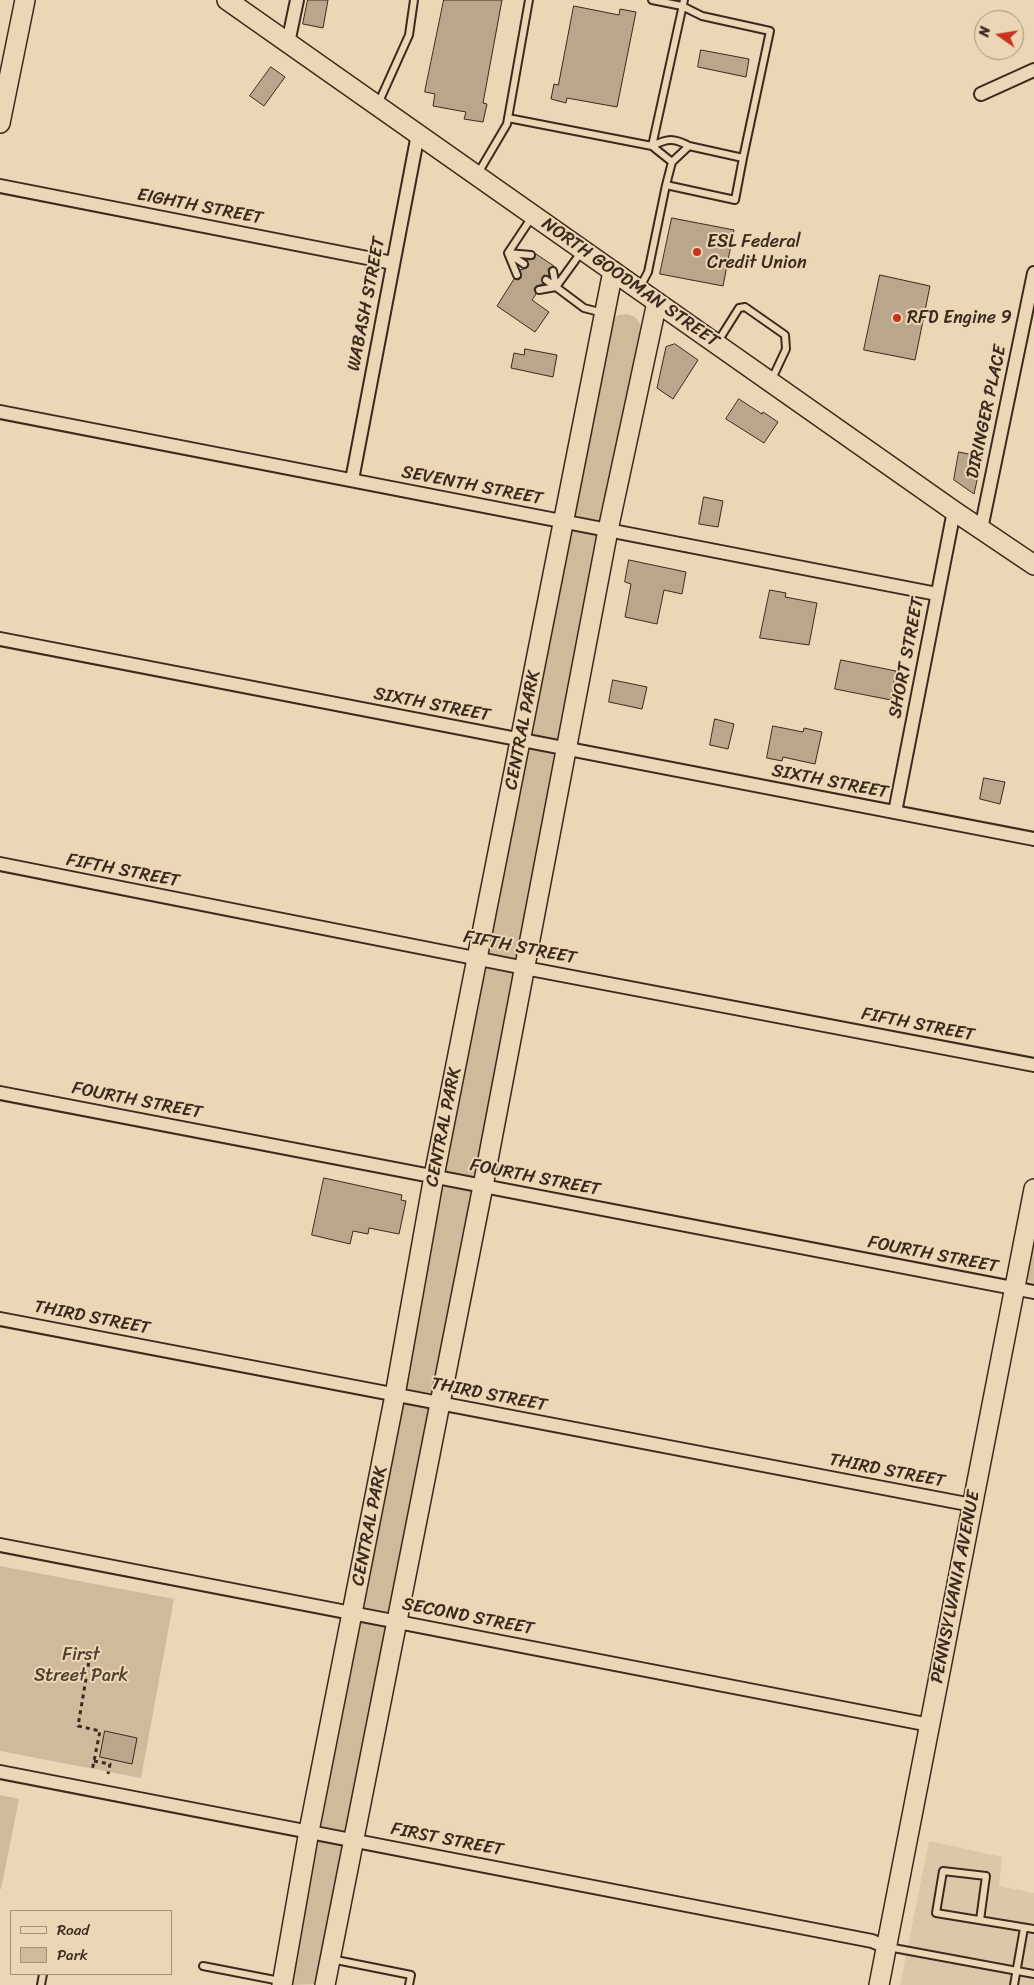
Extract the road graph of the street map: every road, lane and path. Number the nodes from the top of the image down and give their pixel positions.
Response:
1 (25, 0) edge
2 (227, 0) edge
3 (297, 0) edge
4 (414, 0) edge
5 (529, 0) edge
6 (652, 0) edge
7 (683, 3) edge
8 (288, 43) junction
9 (1034, 70) edge
10 (981, 94) dead end
11 (2, 102) edge
12 (377, 106) junction
13 (508, 118) junction
14 (0, 123) edge
15 (418, 134) junction
16 (652, 146) junction
17 (689, 146) junction
18 (744, 158) junction
19 (672, 162) junction
20 (477, 176) junction
21 (666, 185) junction
22 (0, 186) edge
23 (533, 215) junction
24 (583, 250) junction
25 (508, 253) junction
26 (531, 255) dead end
27 (393, 263) junction
28 (524, 264) dead end
29 (553, 270) dead end
30 (613, 271) junction
31 (1034, 273) edge
32 (517, 275) dead end
33 (546, 280) dead end
34 (556, 286) junction
35 (639, 289) junction
36 (539, 290) dead end
37 (657, 302) junction
38 (605, 313) junction
39 (716, 344) junction
40 (770, 382) junction
41 (0, 412) edge
42 (352, 480) junction
43 (954, 511) junction
44 (563, 521) junction
45 (981, 529) junction
46 (608, 530) junction
47 (1034, 565) edge
48 (937, 594) junction
49 (0, 639) edge
50 (522, 740) junction
51 (566, 749) junction
52 (895, 812) junction
53 (1034, 839) edge
54 (0, 864) edge
55 (478, 958) junction
56 (525, 968) junction
57 (1034, 1065) edge
58 (0, 1092) edge
59 (434, 1176) junction
60 (483, 1186) junction
61 (1034, 1189) edge
62 (1014, 1289) junction
63 (1034, 1292) edge
64 (0, 1319) edge
65 (395, 1395) junction
66 (440, 1404) junction
67 (972, 1505) junction
68 (0, 1545) edge
69 (353, 1613) junction
70 (397, 1621) junction
71 (90, 1655) dead end
72 (89, 1662) junction
73 (96, 1664) dead end
74 (930, 1725) junction
75 (94, 1761) junction
76 (92, 1771) dead end
77 (0, 1772) edge
78 (108, 1774) dead end
79 (309, 1831) junction
80 (354, 1840) junction
81 (980, 1920) junction
82 (1024, 1928) junction
83 (1034, 1929) edge
84 (886, 1946) junction
85 (330, 1959) junction
86 (203, 1966) dead end
87 (1016, 1971) junction
88 (1034, 1974) edge
89 (282, 1983) edge
90 (325, 1985) edge
91 (409, 1985) edge
92 (879, 1985) edge
93 (1014, 1985) edge

1 - 11 main road
2 - 8 main road, NORTH GOODMAN STREET
3 - 8 street
4 - 12 lane
5 - 13 lane
6 - 7 lane
7 - 16 lane
7 - 18 lane
8 - 12 main road, NORTH GOODMAN STREET
9 - 10 street
11 - 14 main road
12 - 15 main road, NORTH GOODMAN STREET
13 - 16 lane
13 - 20 lane
15 - 20 main road, NORTH GOODMAN STREET
15 - 27 street, WABASH STREET
16 - 17 lane
16 - 19 lane
17 - 18 lane
17 - 19 lane
18 - 21 lane
19 - 21 lane
20 - 23 main road, NORTH GOODMAN STREET
21 - 35 lane
22 - 27 street, EIGHTH STREET
23 - 24 main road, NORTH GOODMAN STREET
23 - 25 lane
24 - 30 main road, NORTH GOODMAN STREET
24 - 34 lane
25 - 26 lane
25 - 28 lane
25 - 32 lane
27 - 42 street, WABASH STREET
29 - 34 lane
30 - 35 main road, NORTH GOODMAN STREET
30 - 38 main road, CENTRAL PARK
31 - 45 street, DIRINGER PLACE
33 - 34 lane
34 - 36 lane
34 - 38 lane
35 - 37 main road, NORTH GOODMAN STREET
37 - 39 main road, NORTH GOODMAN STREET
37 - 46 main road
38 - 44 main road, CENTRAL PARK
39 - 40 main road, NORTH GOODMAN STREET
39 - 40 lane
40 - 43 main road, NORTH GOODMAN STREET
41 - 42 street, SEVENTH STREET
42 - 44 street, SEVENTH STREET
43 - 45 main road, NORTH GOODMAN STREET
43 - 48 street, SHORT STREET
44 - 46 street, SEVENTH STREET
44 - 50 main road, CENTRAL PARK
45 - 47 main road, NORTH GOODMAN STREET
46 - 48 street, SEVENTH STREET
46 - 51 main road
48 - 52 street, SHORT STREET
49 - 50 street, SIXTH STREET
50 - 51 street, SIXTH STREET
50 - 55 main road, CENTRAL PARK
51 - 52 street, SIXTH STREET
51 - 56 main road
52 - 53 street, SIXTH STREET
54 - 55 street, FIFTH STREET
55 - 56 street, FIFTH STREET
55 - 59 main road, CENTRAL PARK
56 - 57 street, FIFTH STREET
56 - 60 main road
58 - 59 street, FOURTH STREET
59 - 60 street, FOURTH STREET
59 - 65 main road, CENTRAL PARK
60 - 62 street, FOURTH STREET
60 - 66 main road
61 - 62 main road, PENNSYLVANIA AVENUE
62 - 63 street, FOURTH STREET
62 - 67 main road, PENNSYLVANIA AVENUE
64 - 65 street, THIRD STREET
65 - 66 street, THIRD STREET
65 - 69 main road, CENTRAL PARK
66 - 67 street, THIRD STREET
66 - 70 main road
67 - 74 main road, PENNSYLVANIA AVENUE
68 - 69 street, SECOND STREET
69 - 70 street, SECOND STREET
69 - 79 main road, CENTRAL PARK
70 - 74 street, SECOND STREET
70 - 80 main road
71 - 72 path
72 - 73 path
72 - 75 path
74 - 84 main road, PENNSYLVANIA AVENUE
75 - 76 path
75 - 78 path
77 - 79 street, FIRST STREET
79 - 80 street, FIRST STREET
79 - 89 main road, CENTRAL PARK
80 - 84 street, FIRST STREET
80 - 85 main road
81 - 81 lane
81 - 82 lane
82 - 83 lane
82 - 87 lane
84 - 87 lane
84 - 92 main road, PENNSYLVANIA AVENUE
85 - 90 main road
85 - 91 lane
86 - 89 lane
87 - 88 lane
87 - 93 lane

